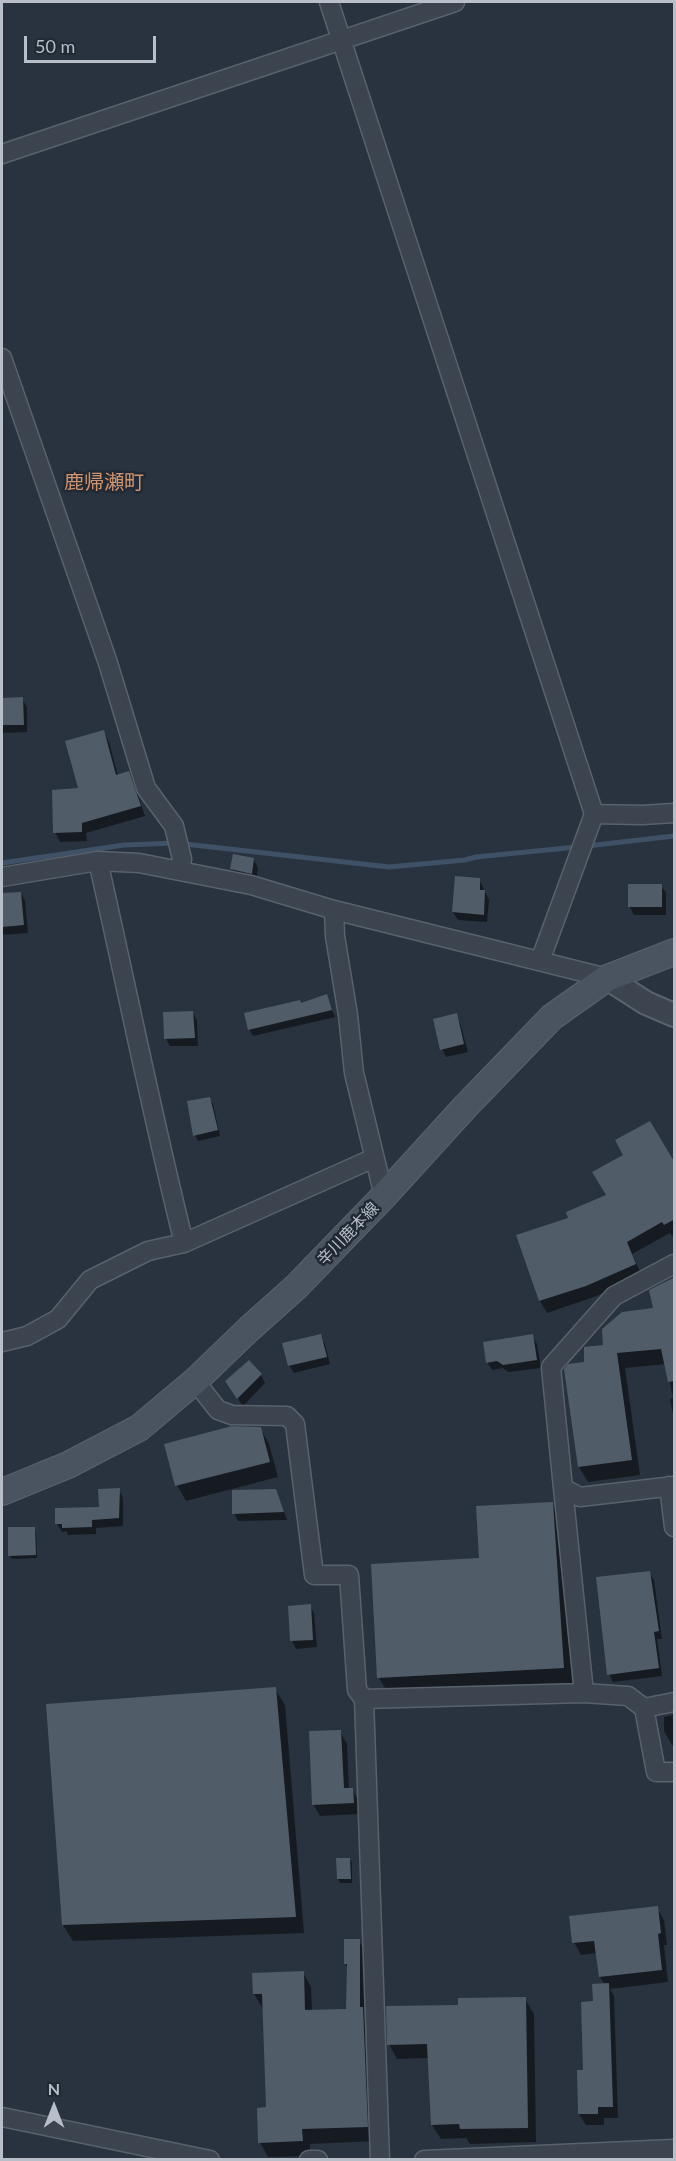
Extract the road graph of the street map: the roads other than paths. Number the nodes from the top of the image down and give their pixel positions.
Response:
1 (329, 2) edge
2 (455, 2) edge
3 (341, 40) junction
4 (2, 154) edge
5 (2, 358) edge
6 (675, 813) edge
7 (594, 814) junction
8 (98, 861) junction
9 (180, 870) junction
10 (2, 877) edge
11 (334, 910) junction
12 (675, 952) edge
13 (540, 961) junction
14 (607, 978) junction
15 (675, 1015) edge
16 (374, 1158) junction
17 (384, 1196) junction
18 (184, 1243) junction
19 (675, 1264) edge
20 (2, 1342) edge
21 (195, 1381) junction
22 (672, 1486) edge
23 (563, 1488) junction
24 (2, 1492) edge
25 (675, 1527) edge
26 (584, 1694) junction
27 (364, 1699) junction
28 (675, 1702) edge
29 (644, 1708) junction
30 (675, 1772) edge
31 (2, 2117) edge
32 (675, 2149) edge
33 (210, 2160) edge
34 (309, 2160) edge
35 (318, 2160) edge
36 (380, 2160) edge
37 (424, 2160) edge

1 - 3 street
2 - 3 street
3 - 4 street
3 - 7 street
5 - 9 street
6 - 7 street
7 - 13 street
8 - 9 street
8 - 10 street
8 - 18 street
9 - 11 street
11 - 13 street
11 - 16 street
12 - 14 main road, 辛川鹿本線
13 - 14 street
14 - 15 street
14 - 17 main road, 辛川鹿本線
16 - 17 street
16 - 18 street
17 - 21 main road, 辛川鹿本線
18 - 20 street
19 - 23 street
21 - 24 main road, 辛川鹿本線
21 - 27 street
22 - 23 street
22 - 25 street
23 - 26 street
26 - 27 street
26 - 29 street
27 - 36 street
28 - 29 street
29 - 30 street
31 - 33 street
32 - 37 street
34 - 35 street

